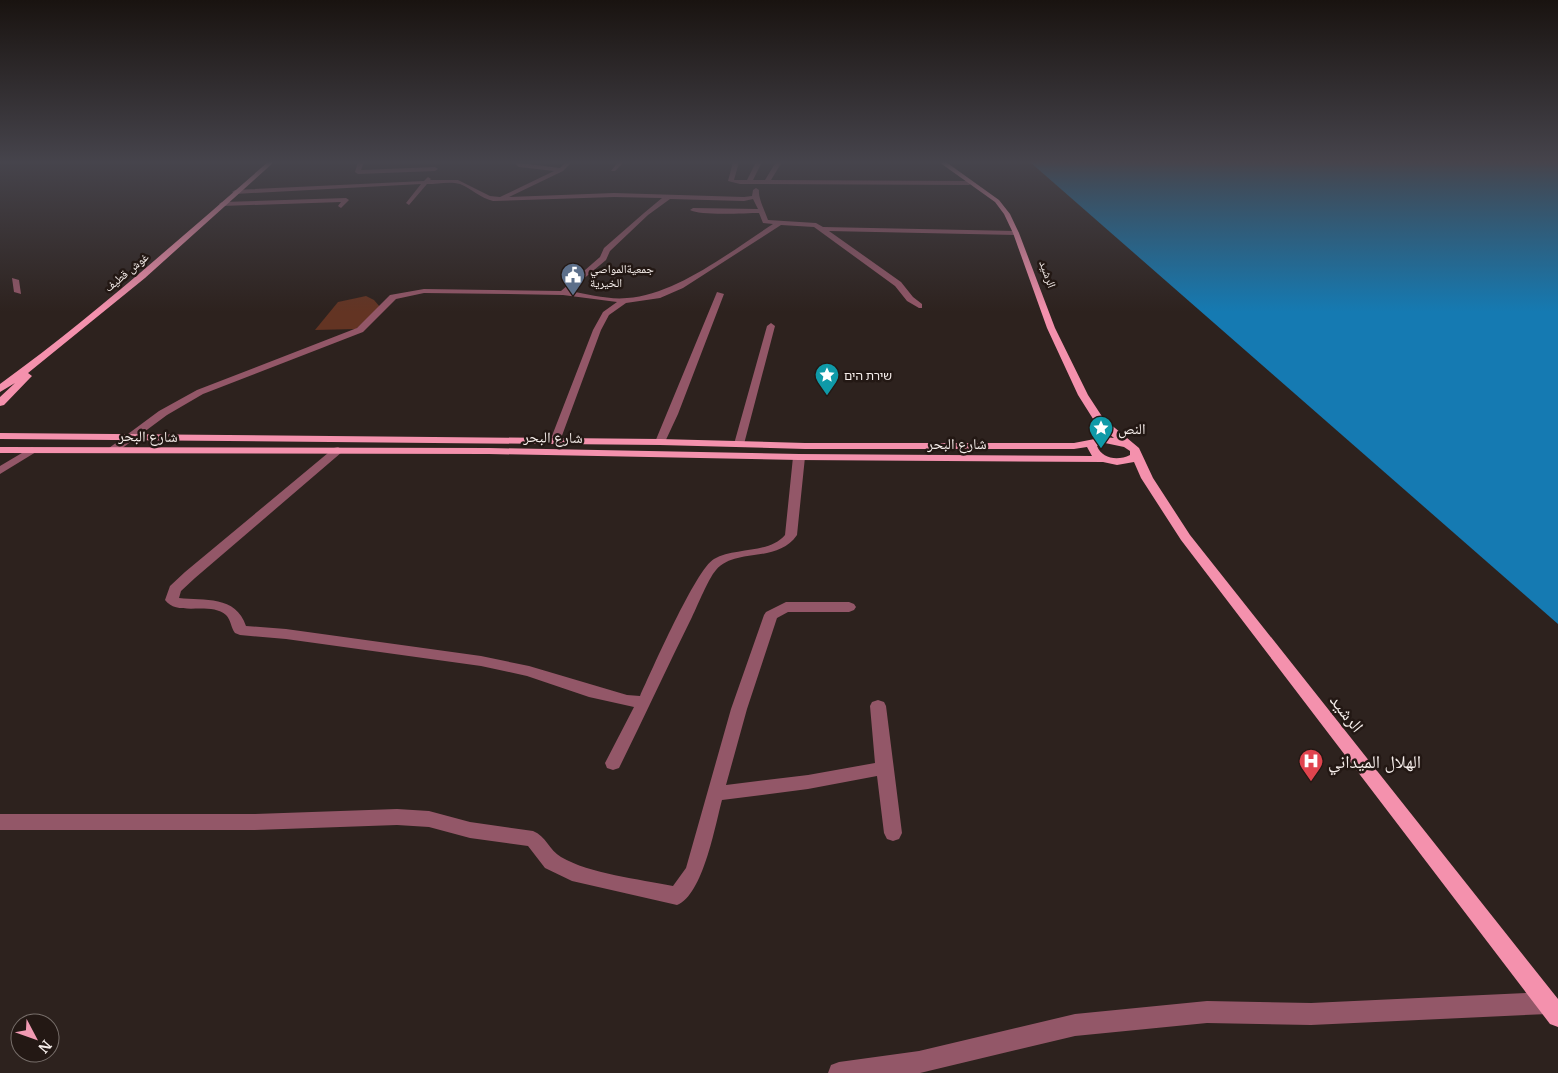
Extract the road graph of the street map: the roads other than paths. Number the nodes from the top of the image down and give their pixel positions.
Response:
1 (213, 212) edge
2 (648, 212) edge
3 (763, 212) edge
4 (1004, 212) edge
5 (780, 223) junction
6 (821, 229) junction
7 (1016, 233) junction
8 (16, 280) dead end
9 (18, 292) dead end
10 (563, 293) junction
11 (720, 294) dead end
12 (624, 301) junction
13 (919, 306) dead end
14 (771, 326) dead end
15 (41, 359) junction
16 (0, 388) edge
17 (0, 403) edge
18 (1099, 420) junction
19 (0, 436) edge
20 (130, 438) junction
21 (555, 441) junction
22 (660, 442) junction
23 (1097, 442) junction
24 (739, 444) junction
25 (1126, 444) junction
26 (0, 450) edge
27 (32, 450) junction
28 (113, 450) junction
29 (338, 450) junction
30 (1136, 454) junction
31 (799, 457) junction
32 (1109, 460) junction
33 (0, 471) edge
34 (1147, 478) junction
35 (849, 607) dead end
36 (645, 702) junction
37 (878, 706) dead end
38 (612, 763) dead end
39 (884, 768) junction
40 (716, 794) junction
41 (0, 822) edge
42 (893, 832) dead end
43 (1553, 1009) edge
44 (839, 1073) edge

1 - 15 main road, غوش قطيف
2 - 10 street
3 - 5 street
4 - 7 main road, الرشيد
5 - 6 street
5 - 12 street
6 - 7 street
6 - 13 street
7 - 18 main road, الرشيد
8 - 9 street
10 - 12 street
10 - 20 street
11 - 22 street
12 - 21 street
14 - 24 street
15 - 16 main road, غوش قطيف
15 - 17 main road, غوش قطيف
18 - 23 main road, الرشيد
18 - 25 main road, الرشيد
19 - 20 main road, شارع البحر
20 - 21 main road, شارع البحر
20 - 28 street
21 - 22 main road, شارع البحر
22 - 24 main road, شارع البحر
23 - 24 main road, شارع البحر
23 - 25 main road, شارع البحر
23 - 32 main road
25 - 30 main road, الرشيد
26 - 27 main road, شارع البحر
27 - 28 main road, شارع البحر
27 - 33 street
28 - 29 main road, شارع البحر
29 - 31 main road, شارع البحر
29 - 36 street
30 - 32 main road
30 - 34 main road, الرشيد
31 - 32 main road, شارع البحر
31 - 36 street
32 - 34 main road
34 - 43 main road, الرشيد
35 - 40 street
36 - 38 street
37 - 39 street
39 - 40 street
39 - 42 street
40 - 41 street
43 - 44 street

